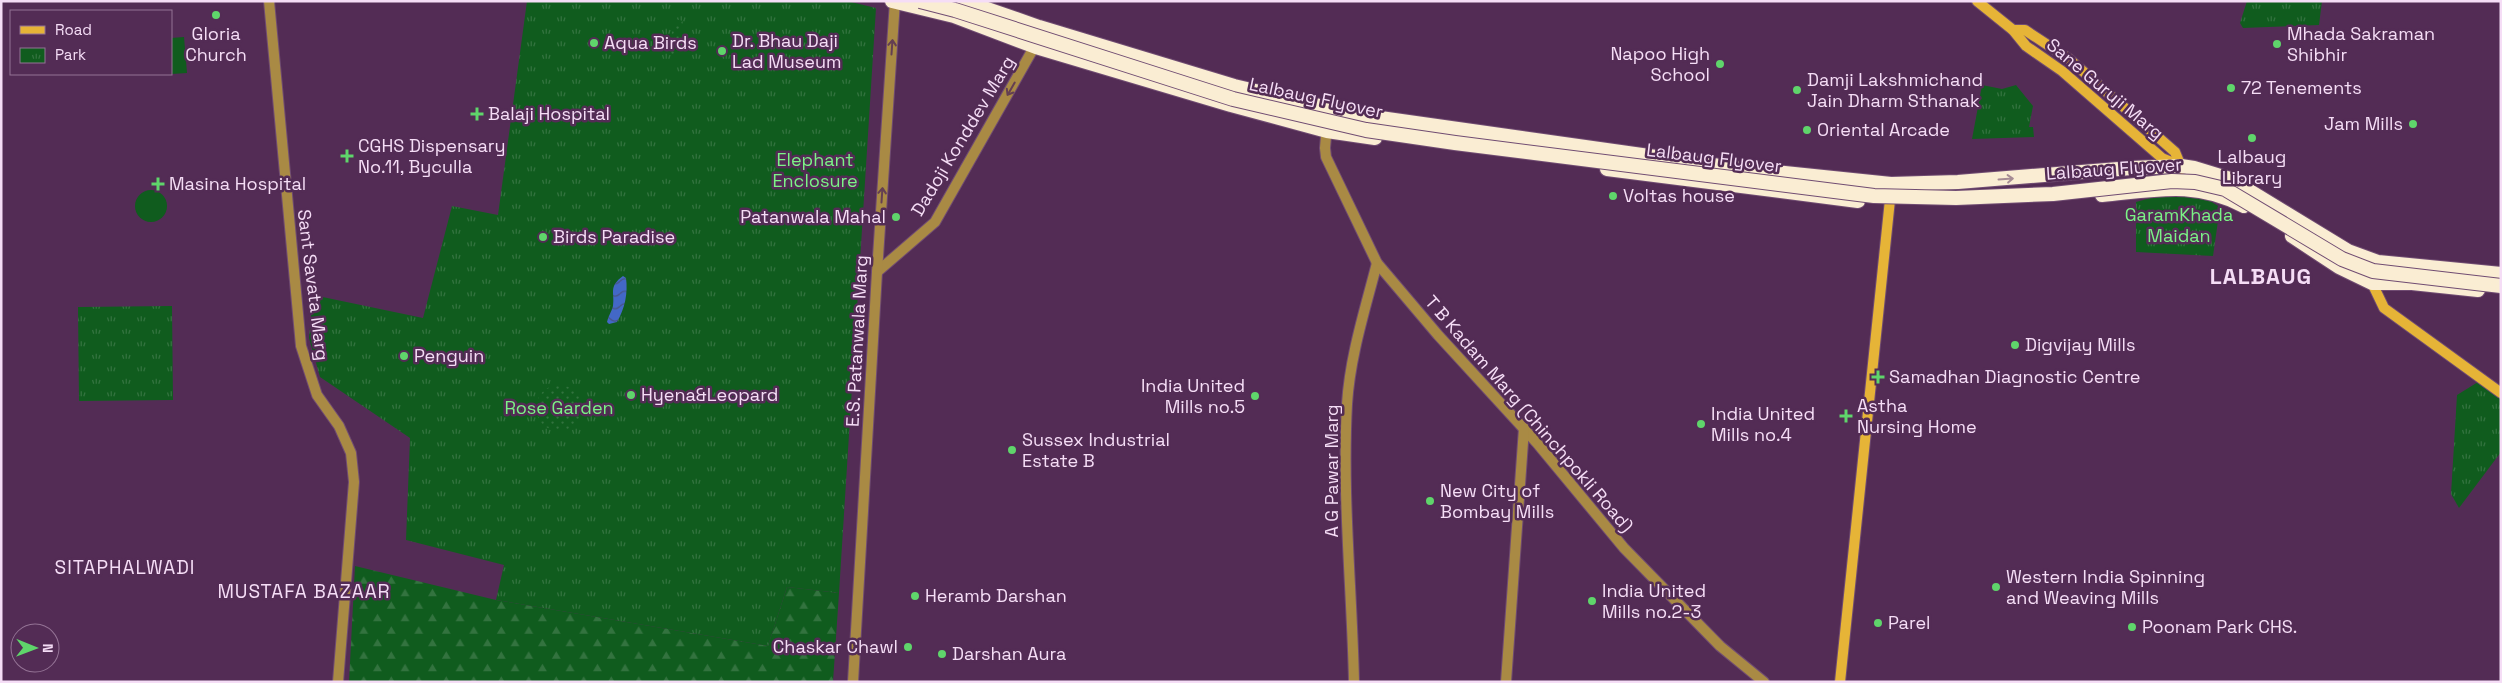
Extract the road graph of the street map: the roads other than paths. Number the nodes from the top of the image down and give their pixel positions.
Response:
1 (269, 1) edge
2 (920, 1) edge
3 (943, 1) edge
4 (964, 1) edge
5 (1977, 1) edge
6 (894, 2) edge
7 (1039, 27) junction
8 (1036, 47) junction
9 (1328, 107) junction
10 (1327, 131) junction
11 (2181, 166) junction
12 (1891, 184) junction
13 (2187, 189) junction
14 (1891, 203) junction
15 (879, 244) junction
16 (902, 251) junction
17 (1377, 263) junction
18 (877, 272) junction
19 (2501, 274) edge
20 (2501, 282) edge
21 (2372, 283) junction
22 (2501, 286) edge
23 (2501, 292) edge
24 (2501, 393) edge
25 (1524, 428) junction
26 (338, 682) edge
27 (853, 682) edge
28 (1354, 682) edge
29 (1506, 682) edge
30 (1764, 682) edge
31 (1840, 682) edge

1 - 26 street, Sant Savata Marg
2 - 22 highway, Lalbaug Flyover, bridge
3 - 20 highway, Lalbaug Flyover, bridge
4 - 7 highway
5 - 11 main road
6 - 8 highway
15 -> 6 street, E.S. Patanwala Marg
7 - 8 street, Dadoji Konddev Marg
7 - 9 highway
8 - 10 highway
8 -> 16 street, Dadoji Konddev Marg
9 - 10 street, T B Kadam Marg (Chinchpokli Road)
9 - 12 highway
10 - 14 highway
10 - 17 street, T B Kadam Marg (Chinchpokli Road)
12 -> 11 highway
11 - 13 main road
11 - 19 highway
12 - 14 main road
13 - 14 highway
13 - 21 highway
14 - 31 main road
15 - 16 street
15 - 18 street, E.S. Patanwala Marg
16 - 18 street, Dadoji Konddev Marg
17 - 25 street, T B Kadam Marg (Chinchpokli Road)
17 - 28 street, A G Pawar Marg
18 - 27 street, E.S. Patanwala Marg
21 - 23 highway
21 - 24 main road
25 - 29 street
25 - 30 street, T B Kadam Marg (Chinchpokli Road)

